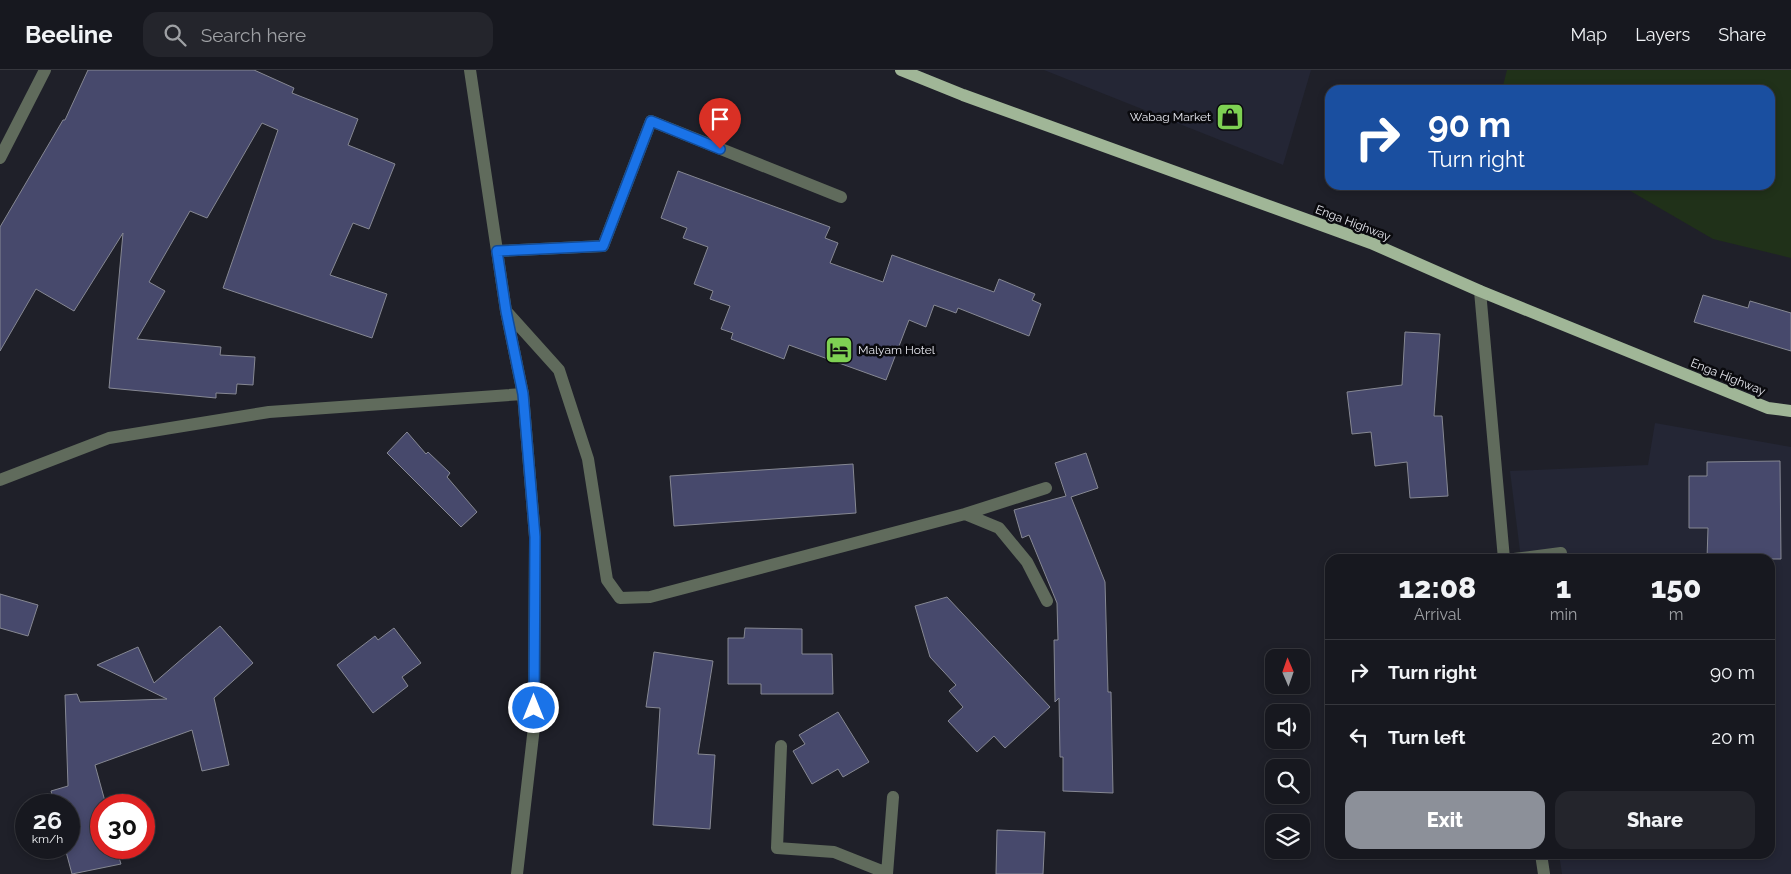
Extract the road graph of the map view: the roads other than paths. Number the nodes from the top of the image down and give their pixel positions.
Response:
1 (45, 70) edge
2 (470, 70) edge
3 (901, 70) edge
4 (0, 158) edge
5 (841, 197) dead end
6 (497, 251) junction
7 (1480, 291) junction
8 (506, 311) junction
9 (523, 394) junction
10 (1791, 411) edge
11 (0, 480) edge
12 (1046, 488) dead end
13 (966, 514) junction
14 (1561, 553) dead end
15 (1504, 554) edge
16 (1553, 554) edge
17 (1047, 601) dead end
18 (781, 746) dead end
19 (893, 797) dead end
20 (1542, 859) edge
21 (517, 874) edge
22 (887, 874) edge
23 (1544, 874) edge

1 - 4 street
2 - 6 street
3 - 7 main road, Enga Highway
5 - 6 street
6 - 8 street
7 - 10 main road, Enga Highway
7 - 15 street
8 - 9 street
8 - 13 street
9 - 11 street
9 - 21 street
12 - 13 street
13 - 17 street
14 - 16 street
18 - 22 street
19 - 22 street
20 - 23 street

